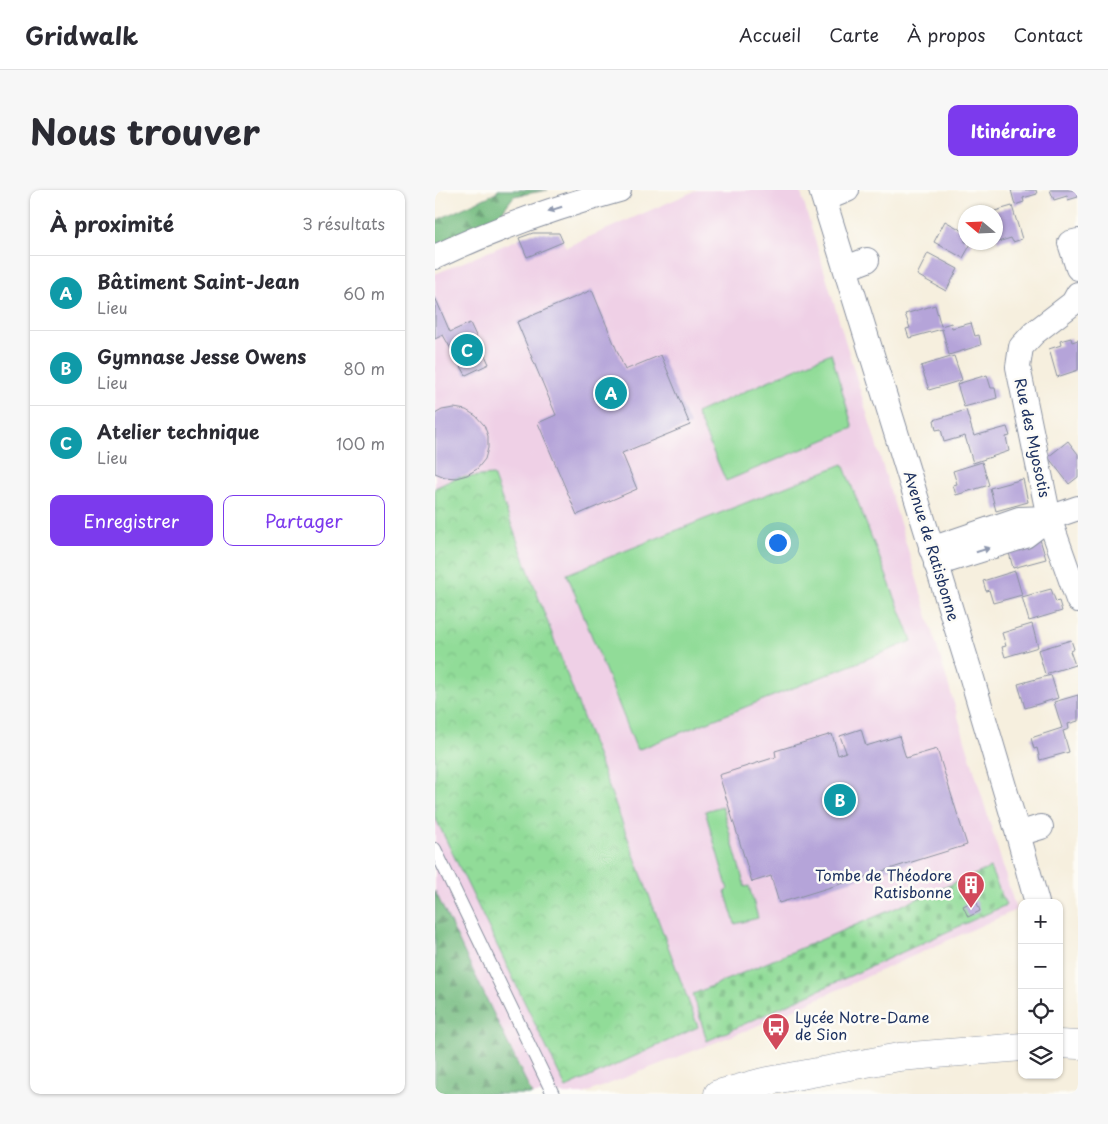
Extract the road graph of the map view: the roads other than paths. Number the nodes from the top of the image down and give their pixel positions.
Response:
1 (619, 190) edge
2 (847, 190) edge
3 (823, 194) edge
4 (1078, 240) edge
5 (435, 257) edge
6 (1078, 268) edge
7 (1078, 294) edge
8 (1078, 508) edge
9 (1049, 518) junction
10 (934, 557) junction
11 (1078, 600) edge
12 (1041, 827) dead end
13 (1018, 834) junction
14 (435, 849) edge
15 (1036, 899) edge
16 (1063, 1044) edge
17 (1078, 1045) edge
18 (1018, 1047) edge
19 (553, 1094) edge
20 (718, 1094) edge

1 -> 5 street
2 - 3 street
3 - 10 street, Avenue de Ratisbonne
4 - 6 street
7 - 9 street, Rue des Myosotis
8 - 9 street
9 - 10 street
9 - 11 street, Rue des Myosotis
10 - 13 street, Avenue de Ratisbonne
12 - 13 street
13 - 15 street, Avenue de Ratisbonne
14 - 19 lane
16 - 17 street
18 - 20 street

